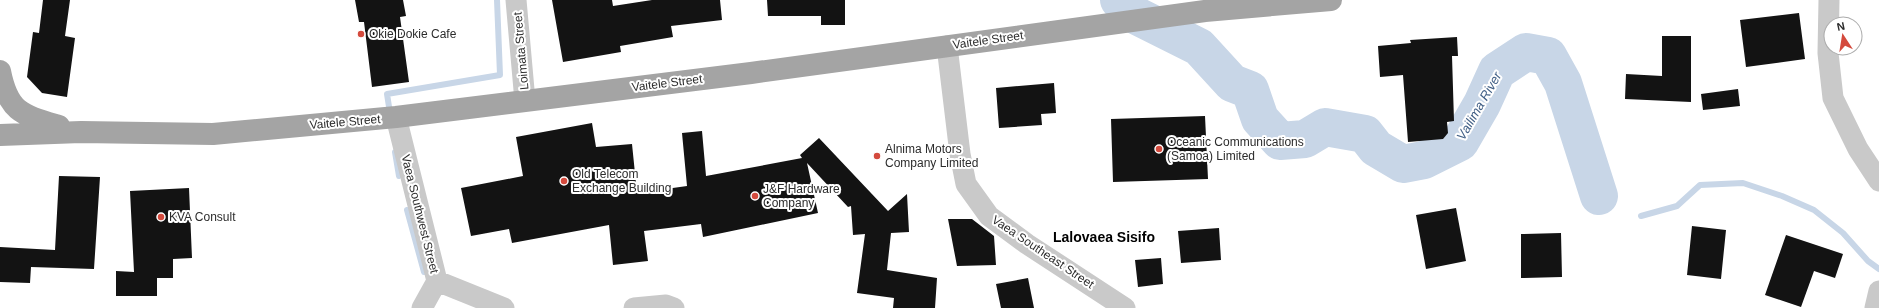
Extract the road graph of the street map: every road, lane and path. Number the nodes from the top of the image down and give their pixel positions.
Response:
1 (516, 0) edge
2 (1331, 0) edge
3 (1829, 0) edge
4 (947, 46) junction
5 (0, 71) edge
6 (526, 101) junction
7 (396, 117) junction
8 (81, 132) junction
9 (0, 135) edge
10 (1879, 180) edge
11 (437, 281) junction
12 (1879, 291) edge
13 (422, 308) edge
14 (504, 308) edge
15 (634, 308) edge
16 (674, 308) edge
17 (1125, 308) edge
18 (1874, 308) edge

1 - 6 street, Loimata Street
2 - 4 main road, Vaitele Street
3 - 10 street
4 - 6 main road, Vaitele Street
4 - 17 street, Vaea Southeast Street
5 - 8 main road
6 - 7 main road, Vaitele Street
7 - 8 main road, Vaitele Street
7 - 11 street, Vaea Southwest Street
8 - 9 main road, Vaitele Street
11 - 13 street, Vaea Southwest Street
11 - 14 street
12 - 18 street
15 - 16 street

